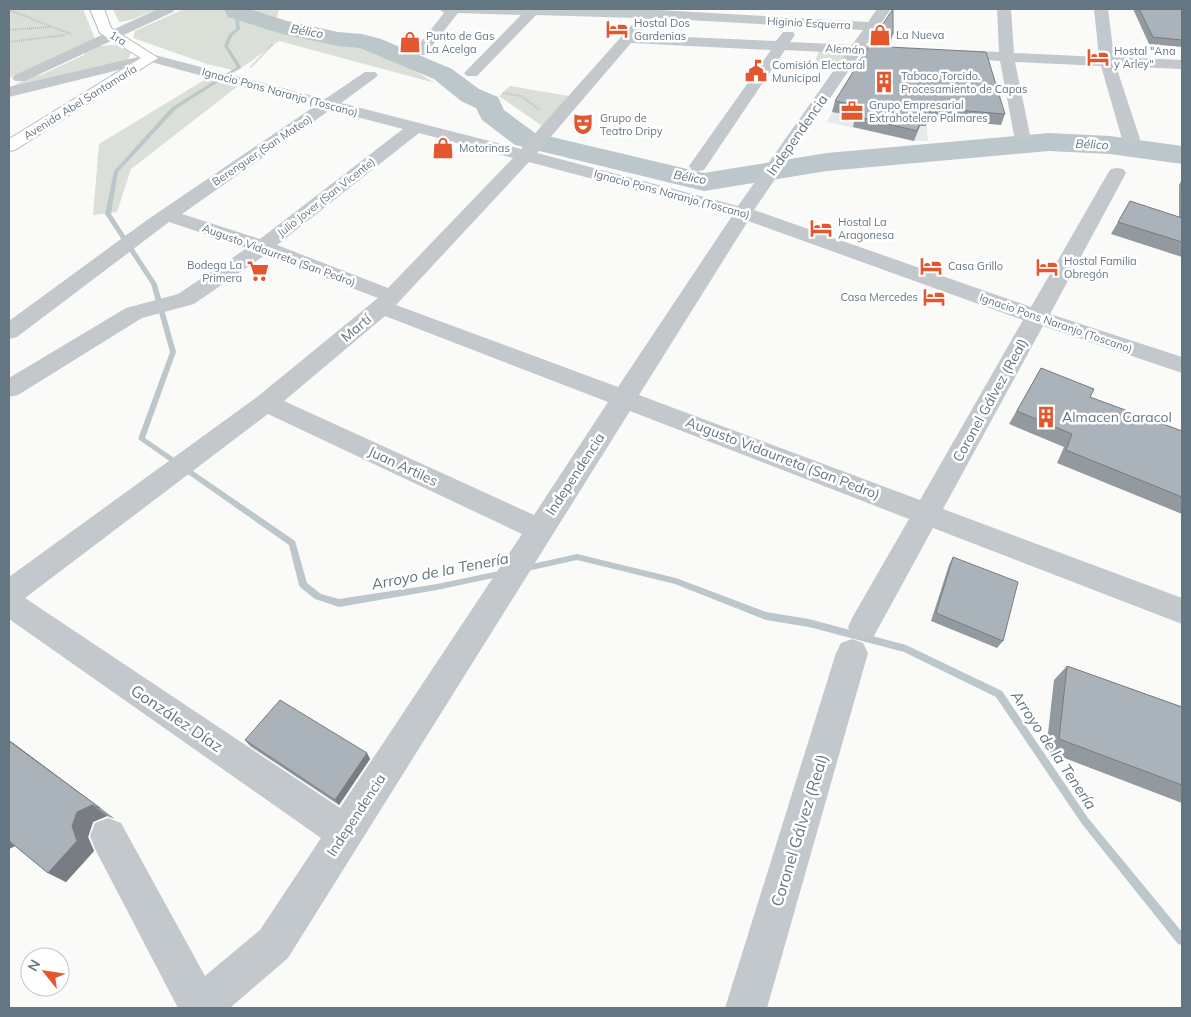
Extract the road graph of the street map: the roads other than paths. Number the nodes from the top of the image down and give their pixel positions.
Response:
1 (97, 9) edge
2 (168, 9) edge
3 (446, 9) edge
4 (454, 9) edge
5 (884, 9) edge
6 (1004, 9) edge
7 (1100, 9) edge
8 (534, 10) edge
9 (651, 12) edge
10 (802, 15) edge
11 (872, 26) junction
12 (112, 35) junction
13 (627, 39) junction
14 (780, 46) junction
15 (857, 50) junction
16 (887, 51) edge
17 (420, 52) dead end
18 (937, 53) edge
19 (1007, 57) junction
20 (151, 58) junction
21 (1107, 62) junction
22 (1182, 65) edge
23 (472, 73) dead end
24 (370, 75) dead end
25 (9, 82) edge
26 (9, 92) edge
27 (329, 104) junction
28 (415, 128) junction
29 (1022, 135) dead end
30 (1131, 139) dead end
31 (9, 146) edge
32 (528, 153) junction
33 (698, 166) dead end
34 (1117, 173) dead end
35 (746, 210) junction
36 (161, 220) junction
37 (263, 247) junction
38 (387, 302) junction
39 (1037, 318) junction
40 (9, 332) edge
41 (1182, 365) edge
42 (11, 385) edge
43 (624, 398) junction
44 (266, 403) junction
45 (927, 513) junction
46 (534, 538) junction
47 (9, 593) edge
48 (9, 603) edge
49 (1182, 611) edge
50 (344, 833) junction
51 (108, 836) dead end
52 (200, 1008) edge
53 (746, 1008) edge

1 - 12 main road, 1ra
2 - 12 street
3 - 4 street, Higinio Esquerra
4 - 8 street, Higinio Esquerra
4 - 17 street
5 - 11 street, Independencia
6 - 19 street
7 - 21 street
8 - 9 street, Higinio Esquerra
8 - 23 street
9 - 10 street, Higinio Esquerra
9 - 13 street, Martí
10 - 11 street, Higinio Esquerra
10 - 14 street
11 - 15 street, Independencia
12 - 20 main road, 1ra
12 - 25 street
13 - 14 street, Alemán
13 - 32 street, Martí
14 - 15 street, Alemán
14 - 33 street
15 - 16 street, Alemán
15 - 35 street, Independencia
18 - 19 street
19 - 21 street
19 - 29 street
20 - 26 street
20 - 27 street, Ignacio Pons Naranjo (Toscano)
20 - 31 main road, Avenida Abel Santamaría
21 - 22 street
21 - 30 street
24 - 27 street, Berenguer (San Mateo)
27 - 28 street, Ignacio Pons Naranjo (Toscano)
27 - 36 street, Berenguer (San Mateo)
28 - 32 street, Ignacio Pons Naranjo (Toscano)
28 - 37 street, Julio Jover (San Vicente)
32 - 35 street, Ignacio Pons Naranjo (Toscano)
32 - 38 street, Martí
34 - 39 street, Coronel Gálvez (Real)
35 - 39 street, Ignacio Pons Naranjo (Toscano)
35 - 43 street, Independencia
36 - 37 street, Augusto Vidaurreta (San Pedro)
36 - 40 street, Berenguer (San Mateo)
37 - 38 street, Augusto Vidaurreta (San Pedro)
37 - 42 street, Julio Jover (San Vicente)
38 - 43 street, Augusto Vidaurreta (San Pedro)
38 - 44 street, Martí
39 - 41 street, Ignacio Pons Naranjo (Toscano)
39 - 45 street, Coronel Gálvez (Real)
43 - 45 street, Augusto Vidaurreta (San Pedro)
43 - 46 street, Independencia
44 - 46 street, Juan Artiles
44 - 47 street, Martí
45 - 49 street, Augusto Vidaurreta (San Pedro)
45 - 53 street, Coronel Gálvez (Real)
46 - 50 street, Independencia
48 - 50 street, González Díaz
50 - 52 street, Independencia
51 - 52 street

